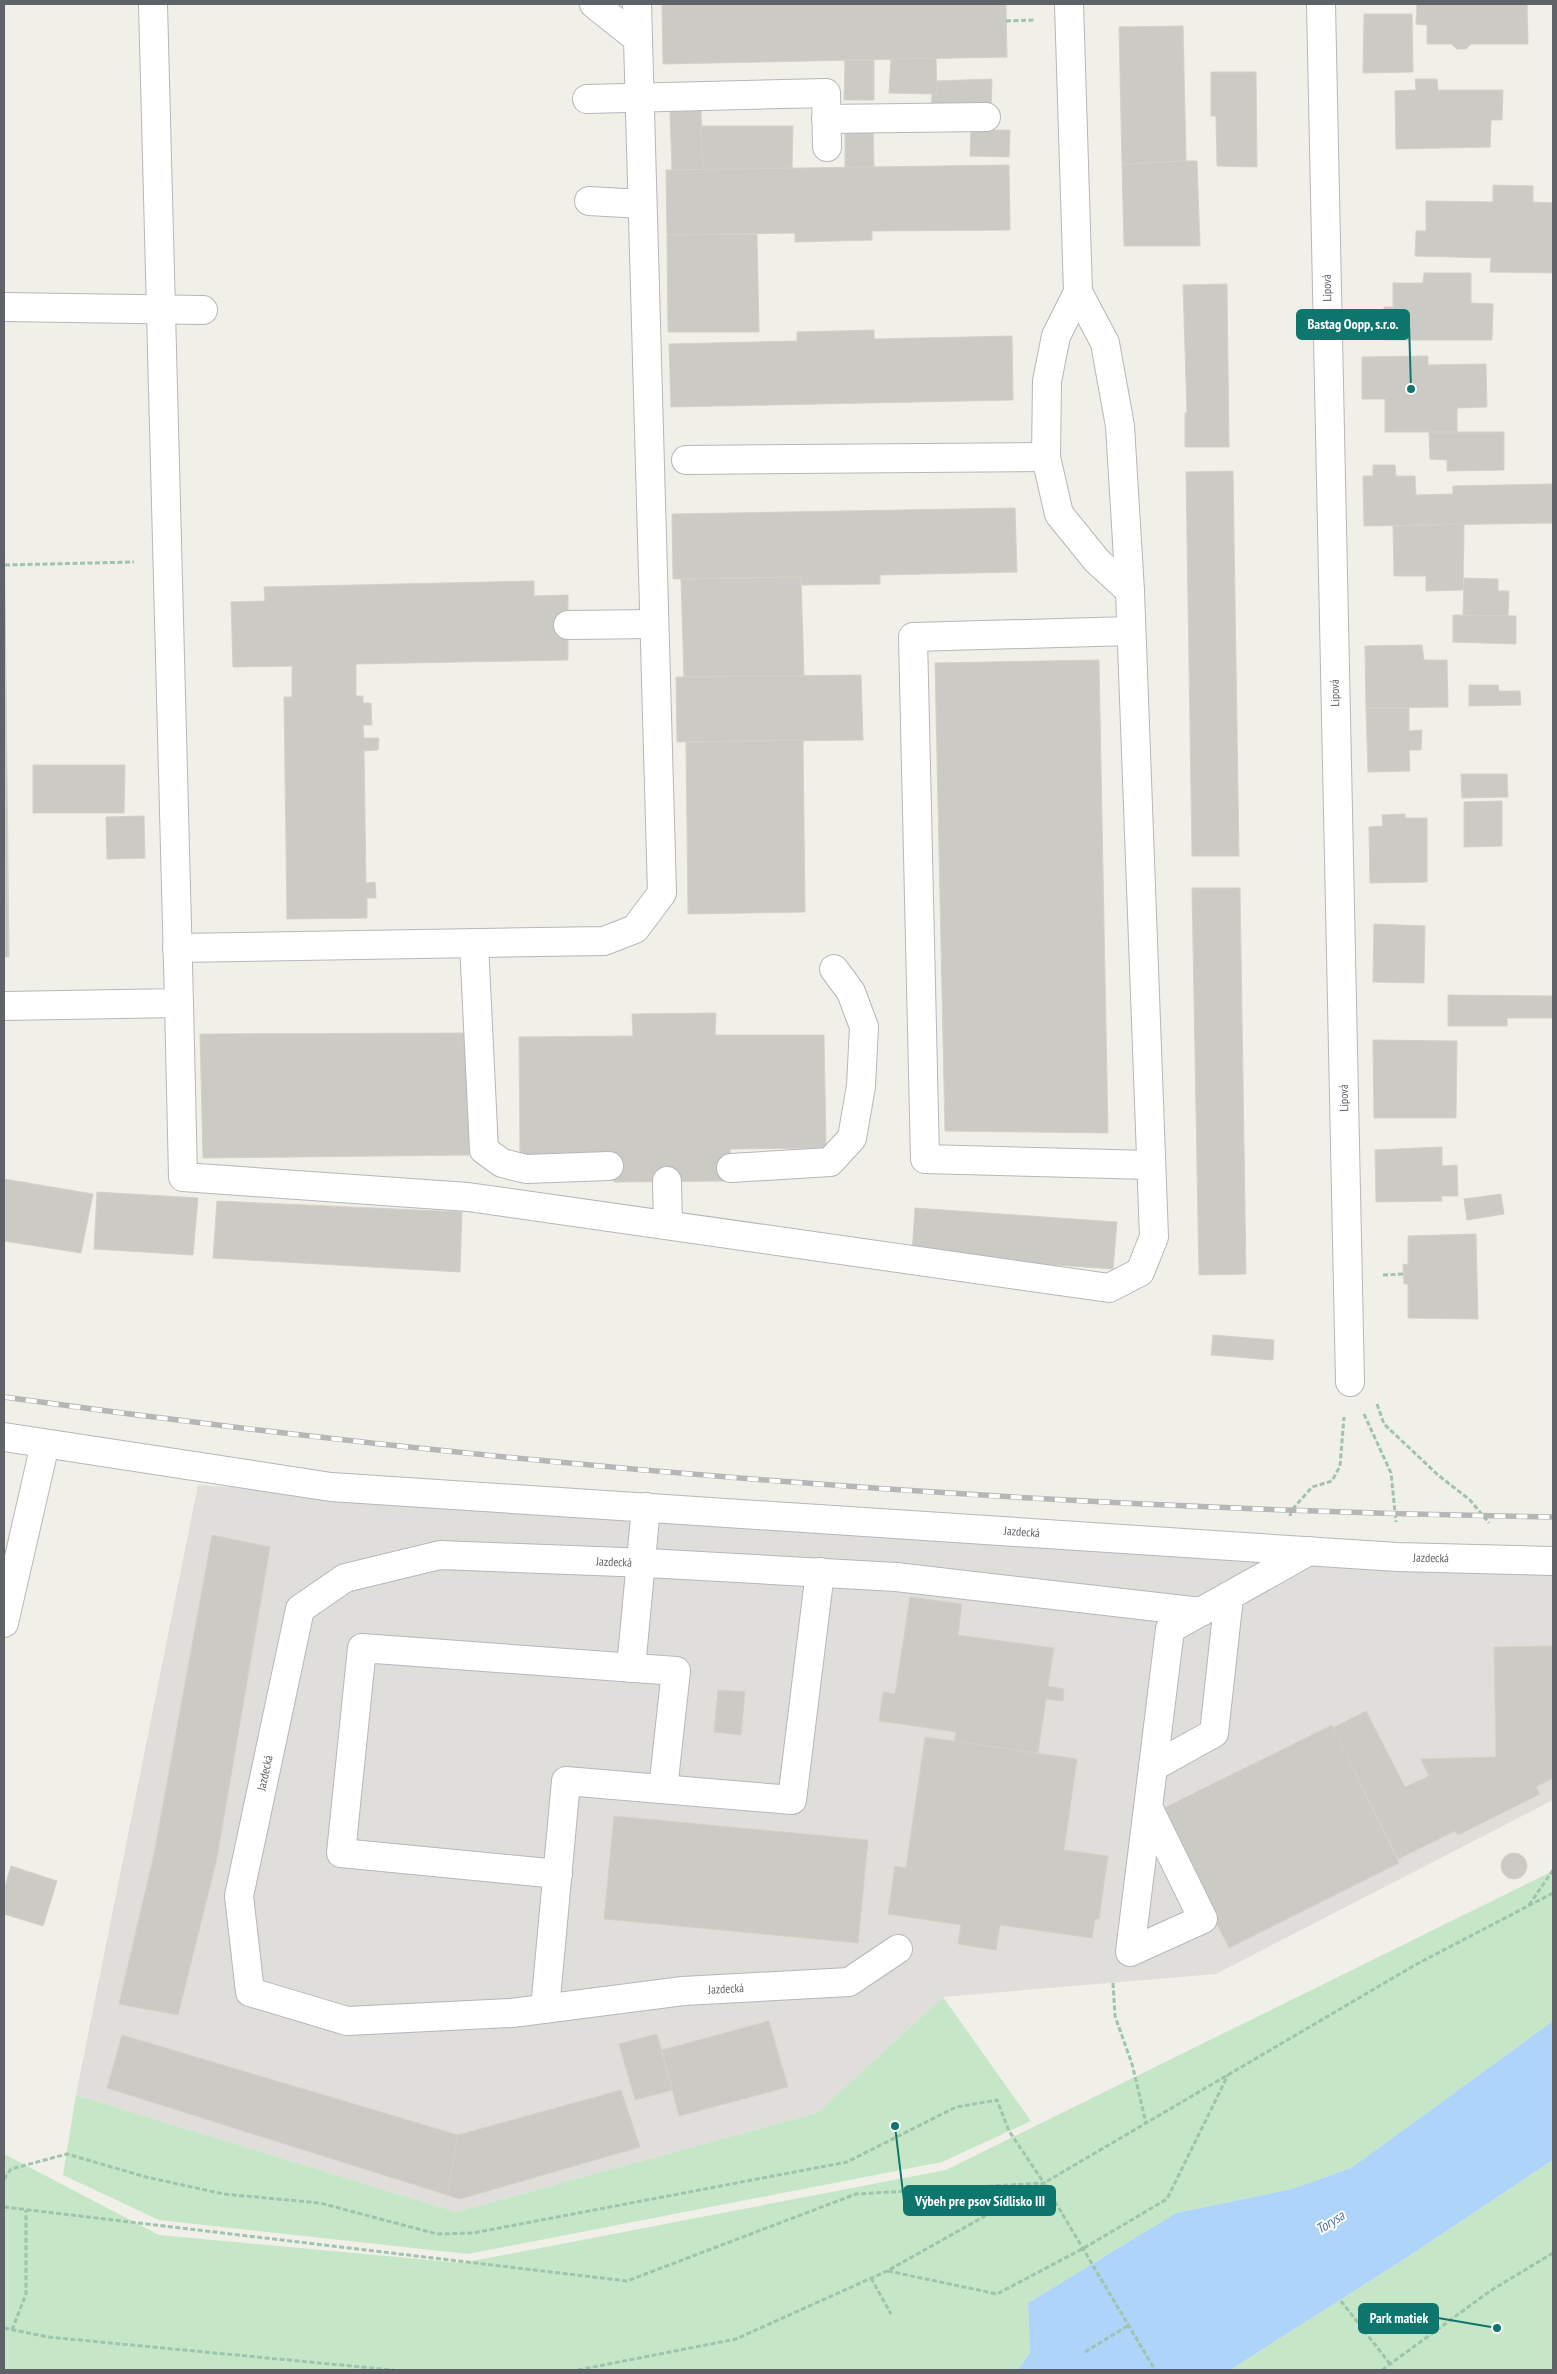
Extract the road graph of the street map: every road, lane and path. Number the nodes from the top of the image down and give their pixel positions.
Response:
1 (153, 4) edge
2 (594, 4) edge
3 (637, 4) edge
4 (1069, 4) edge
5 (1321, 4) edge
6 (638, 39) junction
7 (587, 98) dead end
8 (639, 99) junction
9 (986, 116) dead end
10 (826, 119) junction
11 (827, 147) dead end
12 (589, 201) dead end
13 (642, 204) junction
14 (1078, 292) junction
15 (4, 307) edge
16 (160, 309) junction
17 (203, 310) dead end
18 (1046, 457) junction
19 (686, 460) dead end
20 (167, 562) junction
21 (5, 565) dead end
22 (1130, 591) junction
23 (654, 624) junction
24 (568, 625) dead end
25 (1131, 631) junction
26 (474, 943) junction
27 (177, 948) junction
28 (834, 969) dead end
29 (178, 1003) junction
30 (4, 1006) edge
31 (1150, 1165) junction
32 (609, 1166) dead end
33 (730, 1168) dead end
34 (526, 1169) junction
35 (667, 1181) dead end
36 (501, 1202) junction
37 (668, 1225) junction
38 (1403, 1274) dead end
39 (1380, 1275) dead end
40 (1350, 1382) junction
41 (1376, 1401) dead end
42 (4, 1437) edge
43 (46, 1444) junction
44 (1300, 1502) dead end
45 (646, 1508) junction
46 (1396, 1524) dead end
47 (1491, 1526) dead end
48 (1309, 1551) junction
49 (1553, 1561) edge
50 (641, 1563) junction
51 (820, 1572) junction
52 (1229, 1596) junction
53 (1201, 1612) junction
54 (4, 1623) edge
55 (631, 1668) junction
56 (1153, 1767) junction
57 (663, 1790) junction
58 (1148, 1807) junction
59 (1553, 1870) edge
60 (558, 1874) junction
61 (1553, 1893) edge
62 (1528, 1906) junction
63 (898, 1949) dead end
64 (1113, 1982) dead end
65 (545, 2009) junction
66 (1228, 2075) junction
67 (1146, 2123) junction
68 (4, 2179) edge
69 (1044, 2183) junction
70 (4, 2207) edge
71 (26, 2210) junction
72 (1083, 2248) junction
73 (1553, 2254) edge
74 (887, 2271) junction
75 (871, 2278) junction
76 (1341, 2301) dead end
77 (891, 2314) dead end
78 (1129, 2325) junction
79 (4, 2328) edge
80 (12, 2330) junction
81 (1085, 2352) dead end
82 (1390, 2364) junction
83 (393, 2370) edge
84 (578, 2370) edge
85 (1155, 2370) edge
86 (1382, 2370) edge

1 - 16 street
2 - 6 street
3 - 6 street
4 - 14 street
5 - 40 street, Lipová
6 - 8 street
7 - 8 street
8 - 10 street
8 - 13 street
9 - 10 street
10 - 11 street
12 - 13 street
13 - 23 street
14 - 18 street
14 - 22 street
15 - 16 street
16 - 17 street
16 - 20 street
18 - 19 street
18 - 22 street
20 - 21 path
20 - 27 street
22 - 25 street
23 - 24 street
23 - 26 street
25 - 31 street
25 - 31 street
26 - 27 street
26 - 34 street
27 - 29 street
28 - 33 street
29 - 30 street
29 - 36 street
31 - 37 street
32 - 34 street
34 - 36 street
35 - 37 street
36 - 37 street
38 - 39 path
40 - 44 path
40 - 46 path
41 - 47 path
42 - 43 street, Jazdecká
43 - 45 street, Jazdecká
43 - 54 street
45 - 48 street, Jazdecká
45 - 50 street, Jazdecká
48 - 49 street, Jazdecká
48 - 52 street
50 - 51 street, Jazdecká
50 - 55 street, Jazdecká
50 - 65 street, Jazdecká
51 - 53 street, Jazdecká
51 - 57 street
52 - 53 street
52 - 56 street
53 - 56 street
55 - 57 street
55 - 60 street
56 - 58 street
57 - 60 street
58 - 58 street
59 - 62 path
60 - 65 street
61 - 62 path
62 - 66 path
63 - 65 street, Jazdecká
64 - 67 path
66 - 67 path
66 - 72 path
67 - 69 path
68 - 69 path
69 - 71 path
69 - 72 path
69 - 74 path
70 - 71 path
71 - 80 path
72 - 74 path
72 - 78 path
73 - 82 path
74 - 75 path
75 - 77 path
75 - 84 path
76 - 82 path
78 - 81 path
78 - 85 path
79 - 80 path
80 - 83 path
82 - 86 path

